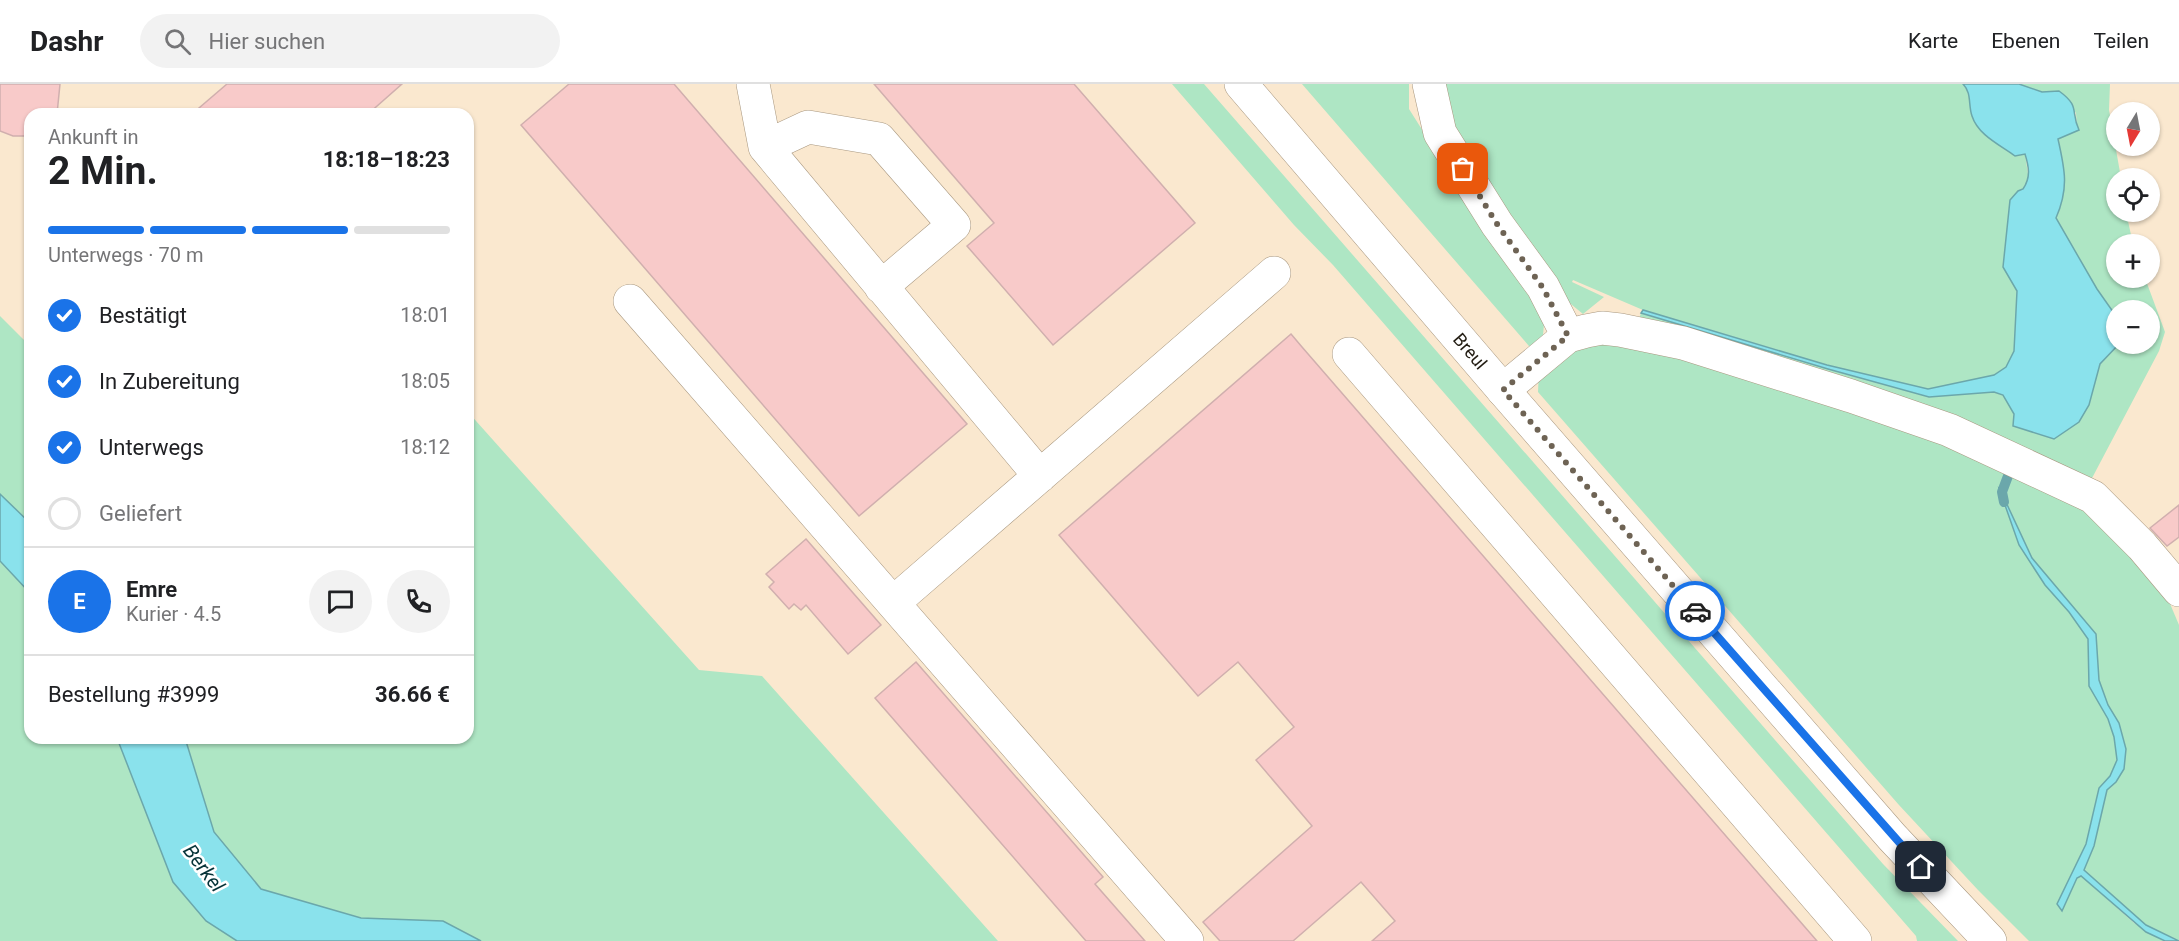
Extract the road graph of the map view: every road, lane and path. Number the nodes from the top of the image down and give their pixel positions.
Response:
1 (753, 84) edge
2 (1241, 84) edge
3 (1429, 84) edge
4 (765, 147) junction
5 (1274, 273) dead end
6 (881, 287) junction
7 (630, 301) dead end
8 (1568, 336) junction
9 (1349, 354) dead end
10 (1503, 390) junction
11 (1040, 476) junction
12 (2179, 590) edge
13 (893, 603) junction
14 (1187, 941) edge
15 (1855, 941) edge
16 (1990, 941) edge

1 - 4 main road
2 - 10 main road, Breul
3 - 8 main road
4 - 6 main road
4 - 6 main road
5 - 11 main road
6 - 11 main road
7 - 13 main road
8 - 10 main road
8 - 12 main road
9 - 15 main road
10 - 16 main road, Breul
11 - 13 main road
13 - 14 main road

